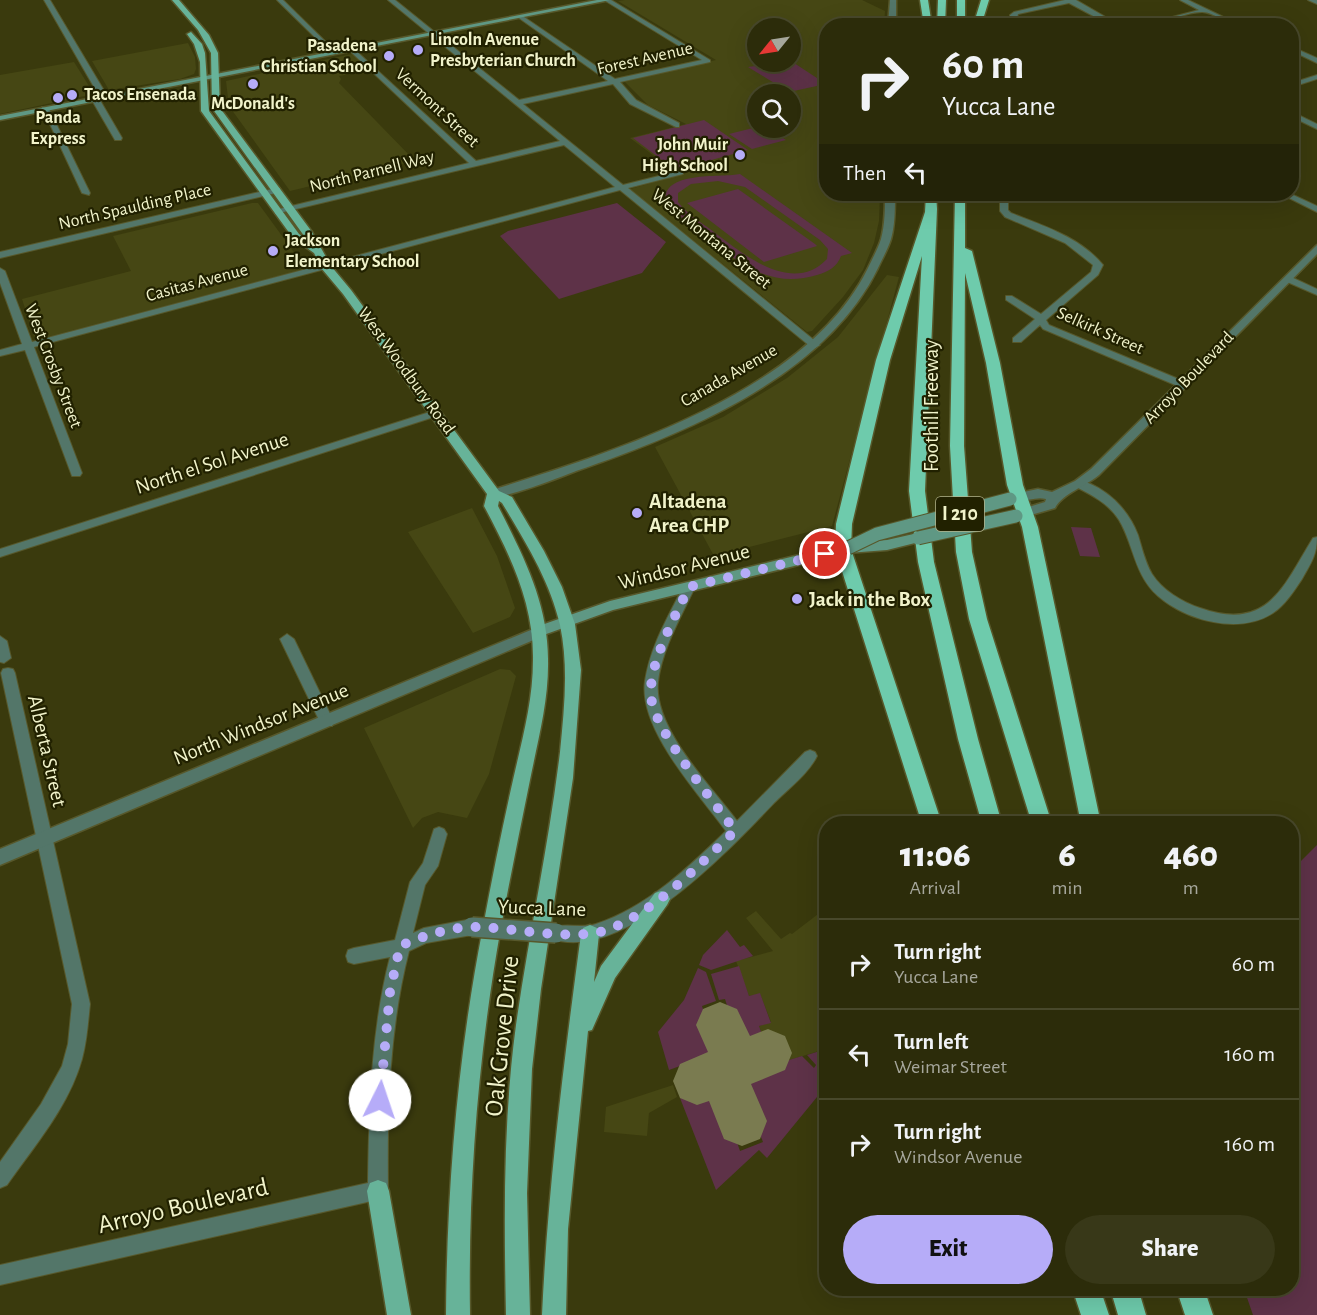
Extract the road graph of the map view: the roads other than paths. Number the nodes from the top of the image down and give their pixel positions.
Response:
1 (47, 0) edge
2 (164, 0) edge
3 (175, 0) edge
4 (279, 0) edge
5 (607, 0) edge
6 (893, 0) edge
7 (924, 0) edge
8 (942, 0) edge
9 (961, 0) edge
10 (985, 0) edge
11 (1070, 0) edge
12 (1183, 0) edge
13 (1311, 0) edge
14 (395, 2) edge
15 (1317, 2) edge
16 (170, 9) dead end
17 (1204, 10) junction
18 (521, 17) junction
19 (892, 18) edge
20 (927, 18) edge
21 (941, 18) edge
22 (961, 18) edge
23 (979, 18) edge
24 (1013, 18) edge
25 (1103, 18) edge
26 (1173, 18) edge
27 (1222, 18) edge
28 (184, 26) dead end
29 (432, 34) junction
30 (352, 50) junction
31 (1299, 52) edge
32 (334, 53) junction
33 (1317, 61) edge
34 (215, 76) junction
35 (1317, 77) edge
36 (203, 78) junction
37 (614, 82) junction
38 (1299, 83) edge
39 (100, 98) junction
40 (518, 104) junction
41 (45, 109) junction
42 (0, 118) edge
43 (1299, 118) edge
44 (676, 125) dead end
45 (1317, 127) edge
46 (118, 138) dead end
47 (565, 142) junction
48 (474, 164) junction
49 (680, 172) dead end
50 (622, 188) junction
51 (277, 190) junction
52 (86, 193) dead end
53 (266, 194) junction
54 (889, 201) edge
55 (931, 201) edge
56 (960, 201) edge
57 (1004, 201) edge
58 (1299, 201) edge
59 (291, 209) junction
60 (1317, 209) edge
61 (278, 212) junction
62 (959, 221) junction
63 (1317, 249) edge
64 (316, 251) junction
65 (0, 255) edge
66 (326, 267) junction
67 (0, 272) edge
68 (1287, 279) junction
69 (1317, 292) edge
70 (1009, 298) dead end
71 (1040, 321) junction
72 (1017, 340) dead end
73 (28, 345) junction
74 (815, 345) junction
75 (0, 353) edge
76 (1184, 385) junction
77 (436, 413) junction
78 (76, 473) dead end
79 (1080, 484) junction
80 (494, 494) junction
81 (1017, 507) junction
82 (1317, 541) edge
83 (845, 549) junction
84 (0, 553) edge
85 (689, 587) junction
86 (566, 621) junction
87 (538, 632) junction
88 (287, 639) dead end
89 (0, 641) edge
90 (4, 658) dead end
91 (9, 673) dead end
92 (327, 722) junction
93 (810, 756) dead end
94 (929, 816) edge
95 (990, 816) edge
96 (1039, 816) edge
97 (1088, 816) edge
98 (735, 831) junction
99 (439, 834) dead end
100 (45, 838) junction
101 (0, 857) edge
102 (661, 899) junction
103 (590, 934) junction
104 (400, 946) junction
105 (354, 956) dead end
106 (580, 1034) junction
107 (0, 1178) edge
108 (378, 1191) junction
109 (0, 1275) edge
110 (1089, 1296) edge
111 (1126, 1296) edge
112 (399, 1315) edge
113 (458, 1315) edge
114 (518, 1315) edge
115 (554, 1315) edge
116 (1095, 1315) edge
117 (1132, 1315) edge

1 - 39 street
2 - 16 main road
3 - 34 main road, West Woodbury Road
4 - 32 street
5 - 18 main road
5 - 37 street, Forest Avenue
6 - 19 street
7 - 20 highway
8 - 21 highway
9 - 22 highway
10 - 23 highway
11 - 24 street
11 - 25 street
12 - 17 street
13 - 15 street
14 - 29 street, West Montana Street
17 - 26 street
17 - 27 street
18 - 29 main road
18 - 37 street
28 - 36 main road, West Woodbury Road
29 - 30 main road
29 - 40 street, West Montana Street
30 - 32 main road
30 - 48 street, Vermont Street
31 - 33 street
32 - 34 main road
34 - 36 main road
34 - 51 main road, West Woodbury Road
35 - 38 street
36 - 39 main road
36 - 53 main road, West Woodbury Road
37 - 40 street, Forest Avenue
37 - 44 street
39 - 41 main road
39 - 46 street
40 - 47 street, West Montana Street
41 - 42 main road
41 - 52 street
43 - 45 street
47 - 48 street, North Parnell Way
47 - 50 street, West Montana Street
48 - 59 street, North Parnell Way
49 - 50 street, Casitas Avenue
50 - 66 street, Casitas Avenue
50 - 74 street, West Montana Street
51 - 53 street, North Spaulding Place
51 - 59 main road, West Woodbury Road
53 - 61 main road, West Woodbury Road
53 - 65 street, North Spaulding Place
54 - 74 street, Canada Avenue
55 - 83 highway
55 - 95 highway, Foothill Freeway / I 210
56 - 62 highway, Foothill Freeway / I 210
57 - 71 street
58 - 60 street
59 - 61 street, North Parnell Way
59 - 64 main road, West Woodbury Road
61 - 64 main road, West Woodbury Road
62 - 81 highway
62 - 96 highway, Foothill Freeway / I 210
63 - 68 street, Arroyo Boulevard
64 - 66 main road, West Woodbury Road
66 - 73 street, Casitas Avenue
66 - 77 main road, West Woodbury Road
67 - 73 street, West Crosby Street
68 - 69 street
68 - 76 street, Arroyo Boulevard
70 - 71 street, Selkirk Street
71 - 72 street
71 - 76 street, Selkirk Street
73 - 75 street, Casitas Avenue
73 - 78 street, West Crosby Street
74 - 80 street, Canada Avenue
76 - 79 street, Arroyo Boulevard
77 - 80 main road, West Woodbury Road
77 - 84 street, North el Sol Avenue
79 - 81 street, Arroyo Boulevard
79 - 82 street
80 - 86 main road, West Woodbury Road
80 - 87 main road, West Woodbury Road
81 - 83 main road, Arroyo Boulevard, bridge
81 - 97 highway
83 - 85 main road, Windsor Avenue
83 - 94 highway
85 - 86 main road, Windsor Avenue
85 - 98 street
86 - 87 main road, Windsor Avenue
86 - 114 main road, Oak Grove Drive
87 - 92 street, North Windsor Avenue
87 - 113 main road, Oak Grove Drive
88 - 92 street
89 - 90 street
91 - 100 street, Alberta Street
92 - 100 street, North Windsor Avenue
93 - 98 street, Yucca Lane
98 - 102 street, Yucca Lane
99 - 104 street
100 - 101 street, North Windsor Avenue
100 - 107 street, Alberta Street
102 - 103 street, Yucca Lane
102 - 106 main road
103 - 104 street, Yucca Lane, bridge
103 - 106 main road
104 - 105 street, Yucca Lane
104 - 108 street
106 - 115 main road
108 - 109 street, Arroyo Boulevard
108 - 112 main road
110 - 116 highway
111 - 117 highway

